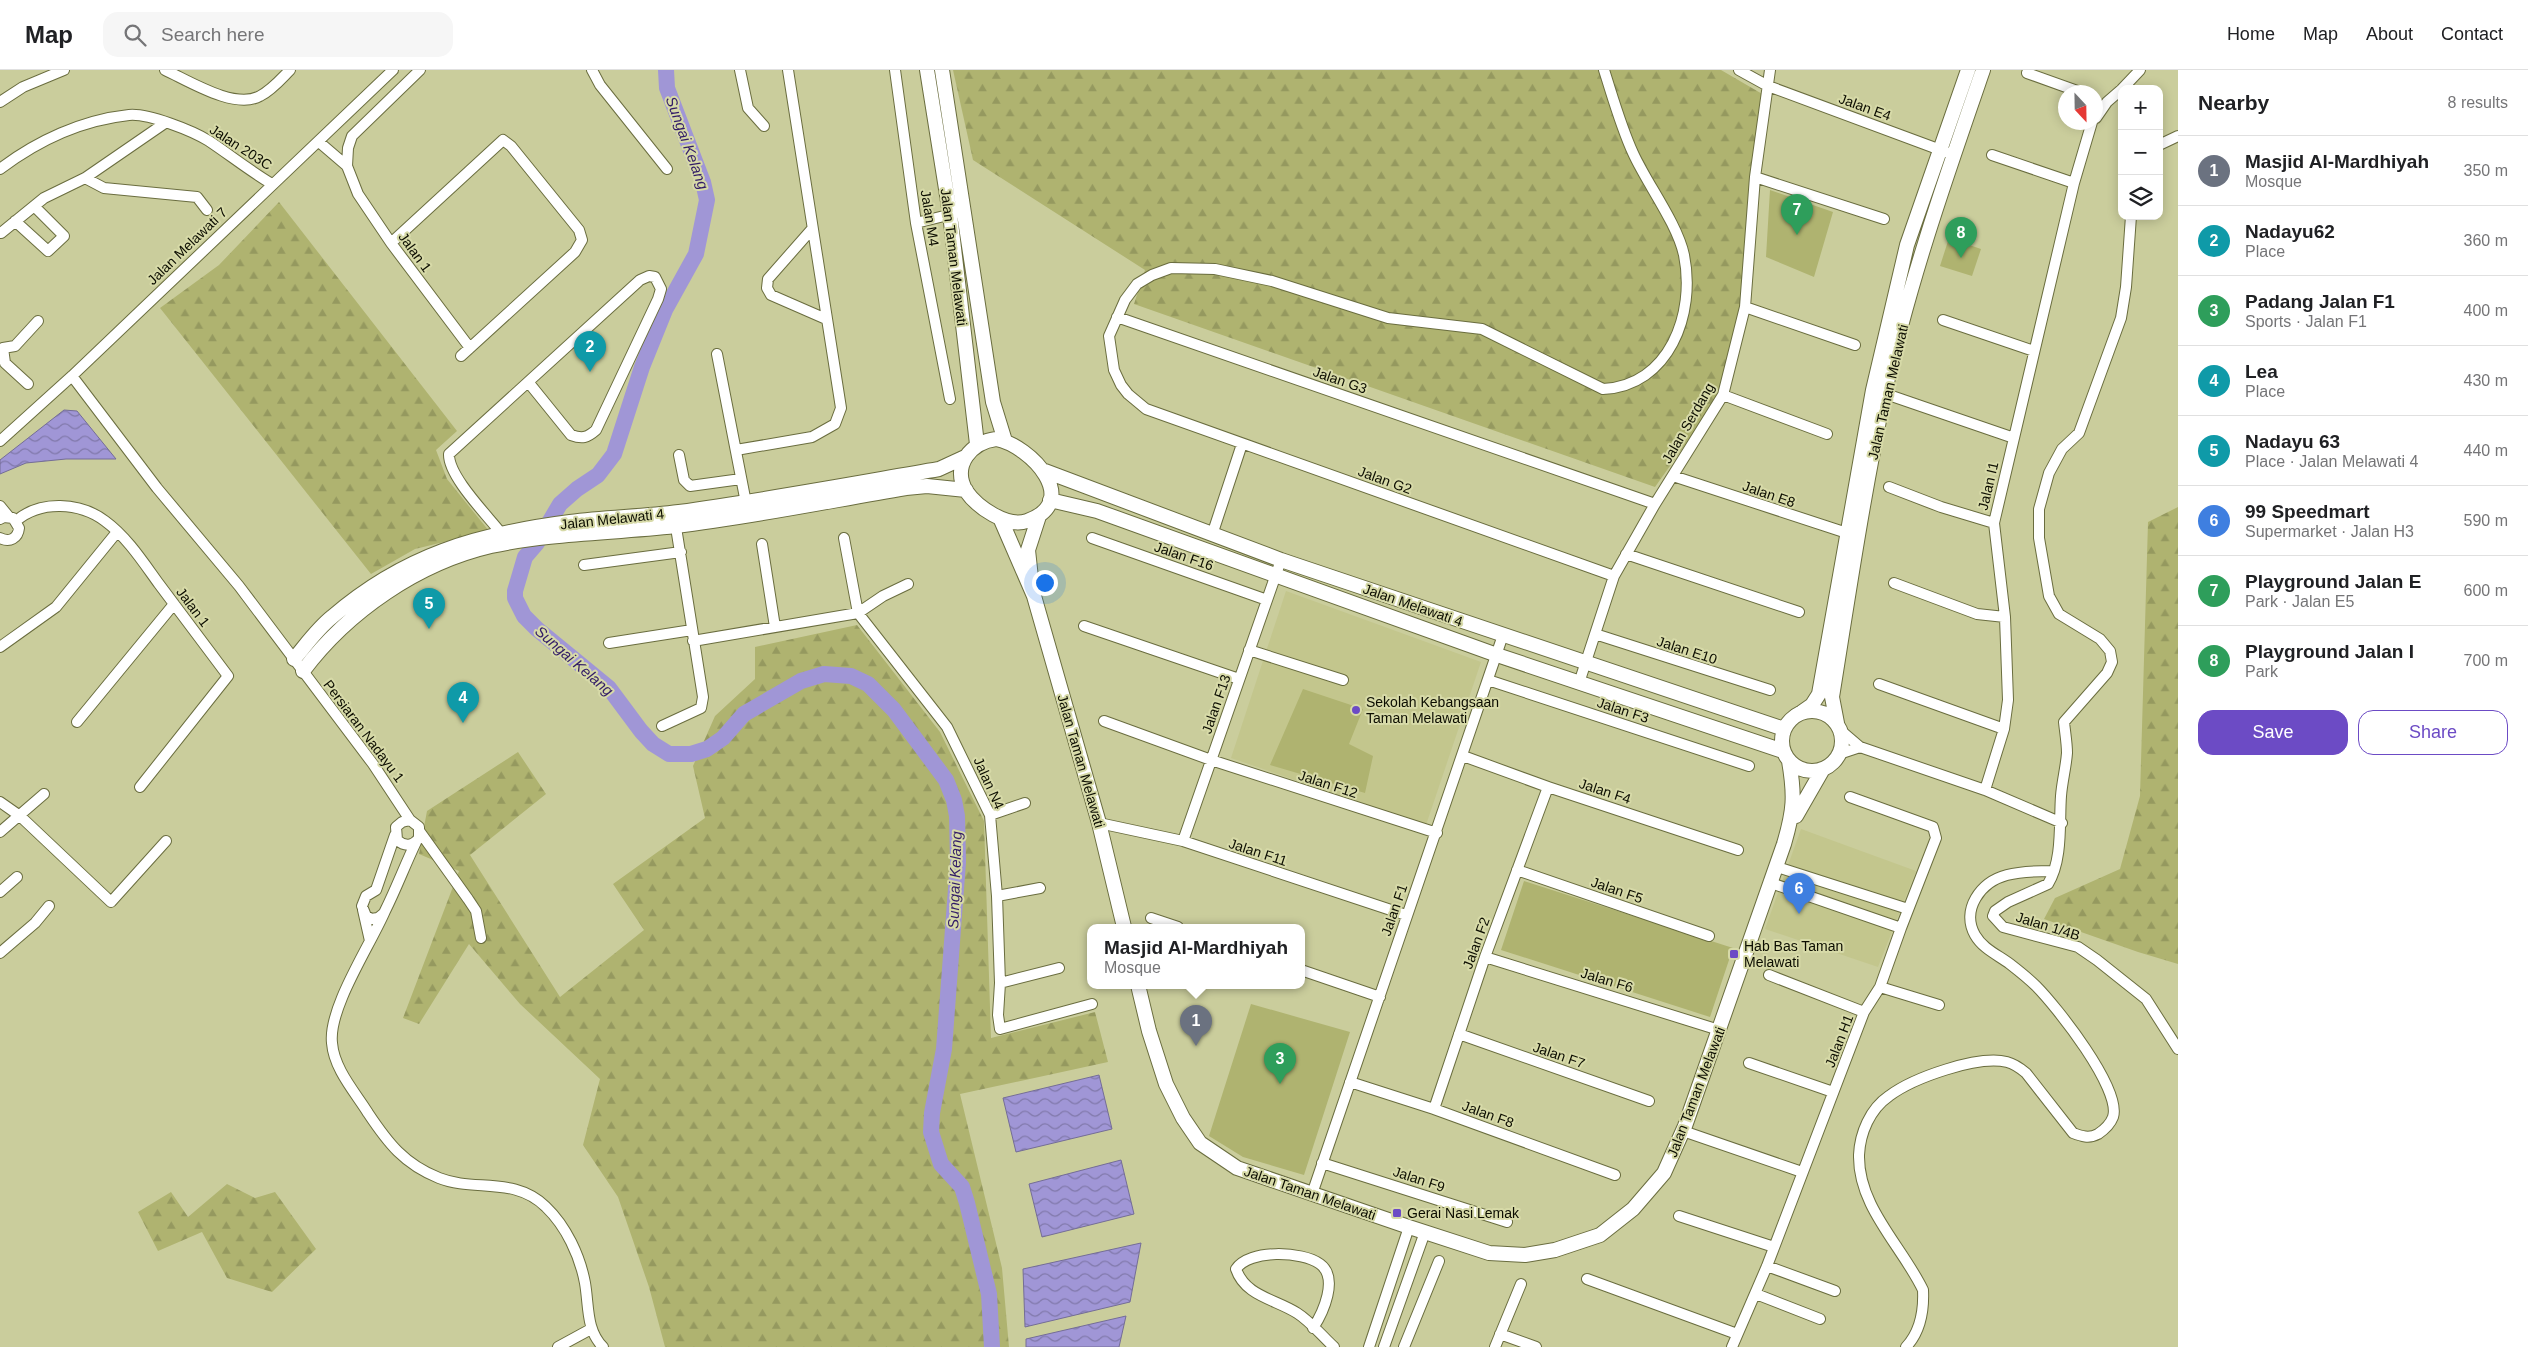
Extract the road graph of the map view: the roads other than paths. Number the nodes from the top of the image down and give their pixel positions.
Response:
1 (64, 70) edge
2 (165, 70) edge
3 (290, 70) edge
4 (393, 70) edge
5 (420, 70) edge
6 (592, 70) edge
7 (740, 70) edge
8 (788, 70) edge
9 (895, 70) edge
10 (927, 70) edge
11 (942, 70) edge
12 (1604, 70) edge
13 (1739, 70) edge
14 (1770, 70) edge
15 (1968, 70) edge
16 (1983, 70) edge
17 (2140, 70) edge
18 (2027, 73) dead end
19 (2060, 85) edge
20 (2126, 85) edge
21 (1768, 86) junction
22 (2118, 92) edge
23 (2103, 101) edge
24 (0, 102) edge
25 (2107, 102) junction
26 (2103, 108) edge
27 (165, 123) junction
28 (764, 126) dead end
29 (2090, 130) edge
30 (2178, 136) edge
31 (318, 142) junction
32 (2163, 143) edge
33 (1940, 149) junction
34 (1954, 154) junction
35 (1992, 155) dead end
36 (347, 166) junction
37 (0, 169) edge
38 (667, 169) dead end
39 (1755, 177) junction
40 (85, 178) junction
41 (2074, 183) junction
42 (272, 184) junction
43 (35, 207) junction
44 (207, 210) dead end
45 (964, 211) junction
46 (950, 214) junction
47 (1884, 219) dead end
48 (2131, 220) edge
49 (15, 221) junction
50 (916, 222) junction
51 (812, 229) junction
52 (1, 233) edge
53 (391, 243) junction
54 (1745, 307) junction
55 (1117, 317) junction
56 (826, 319) junction
57 (1943, 320) dead end
58 (38, 321) dead end
59 (1855, 345) dead end
60 (2, 347) edge
61 (470, 348) junction
62 (2034, 351) junction
63 (717, 354) dead end
64 (461, 356) dead end
65 (72, 376) junction
66 (529, 383) junction
67 (28, 384) dead end
68 (1879, 392) junction
69 (1723, 395) junction
70 (950, 399) dead end
71 (1827, 434) dead end
72 (2, 435) edge
73 (2014, 438) junction
74 (1005, 441) junction
75 (977, 444) junction
76 (1242, 444) junction
77 (736, 450) junction
78 (679, 455) dead end
79 (965, 457) junction
80 (1045, 471) junction
81 (1673, 476) junction
82 (741, 479) junction
83 (1889, 487) dead end
84 (966, 490) junction
85 (1050, 500) junction
86 (1655, 504) junction
87 (0, 506) edge
88 (747, 508) junction
89 (1039, 516) junction
90 (8, 519) edge
91 (675, 519) junction
92 (1001, 520) junction
93 (1994, 523) junction
94 (117, 532) junction
95 (501, 533) junction
96 (535, 534) junction
97 (1852, 534) junction
98 (1212, 535) junction
99 (0, 538) edge
100 (844, 538) dead end
101 (1092, 538) dead end
102 (762, 544) dead end
103 (681, 552) junction
104 (1626, 554) junction
105 (1281, 560) junction
106 (584, 565) dead end
107 (1275, 576) junction
108 (1614, 576) junction
109 (1894, 583) dead end
110 (908, 584) dead end
111 (1034, 596) junction
112 (1267, 600) junction
113 (174, 604) junction
114 (1799, 612) dead end
115 (858, 613) junction
116 (2005, 617) junction
117 (1084, 626) dead end
118 (775, 627) junction
119 (1595, 634) junction
120 (1503, 635) junction
121 (692, 636) junction
122 (608, 643) dead end
123 (0, 647) edge
124 (1250, 650) junction
125 (1497, 655) junction
126 (294, 659) junction
127 (1585, 663) junction
128 (303, 671) junction
129 (1239, 679) junction
130 (1344, 680) dead end
131 (1488, 680) junction
132 (1579, 683) junction
133 (1879, 684) dead end
134 (1770, 690) dead end
135 (1802, 712) junction
136 (1104, 720) dead end
137 (77, 722) dead end
138 (662, 726) dead end
139 (1838, 726) junction
140 (1784, 729) junction
141 (2004, 729) junction
142 (1860, 748) junction
143 (1839, 754) junction
144 (1463, 756) junction
145 (1786, 756) junction
146 (1211, 760) junction
147 (1749, 766) dead end
148 (1823, 769) junction
149 (140, 787) dead end
150 (1548, 787) junction
151 (1984, 790) junction
152 (44, 794) dead end
153 (1850, 796) dead end
154 (0, 802) edge
155 (1025, 803) dead end
156 (990, 815) junction
157 (20, 816) junction
158 (410, 820) junction
159 (1099, 823) junction
160 (2062, 823) junction
161 (1, 830) edge
162 (1437, 833) junction
163 (395, 835) junction
164 (418, 837) junction
165 (166, 841) dead end
166 (1182, 841) junction
167 (1784, 844) junction
168 (1738, 850) dead end
169 (1777, 867) junction
170 (1517, 870) junction
171 (2052, 871) junction
172 (17, 877) dead end
173 (1771, 883) junction
174 (1040, 888) dead end
175 (376, 890) junction
176 (0, 892) edge
177 (997, 896) junction
178 (390, 899) junction
179 (363, 905) junction
180 (49, 906) dead end
181 (1908, 910) junction
182 (385, 912) junction
183 (1406, 915) junction
184 (1151, 918) dead end
185 (1123, 924) edge
186 (1169, 924) edge
187 (1901, 928) junction
188 (1709, 936) dead end
189 (481, 938) dead end
190 (370, 941) junction
191 (0, 953) edge
192 (1485, 957) junction
193 (1059, 968) dead end
194 (1305, 971) edge
195 (1768, 975) dead end
196 (1000, 982) junction
197 (1880, 988) junction
198 (1139, 989) edge
199 (1380, 997) junction
200 (1092, 1004) dead end
201 (1939, 1005) dead end
202 (1864, 1012) junction
203 (1720, 1030) junction
204 (1459, 1034) junction
205 (2178, 1049) edge
206 (1749, 1063) dead end
207 (1350, 1082) junction
208 (1834, 1092) junction
209 (1649, 1102) dead end
210 (1434, 1109) junction
211 (1683, 1131) junction
212 (1322, 1163) junction
213 (1802, 1172) junction
214 (1615, 1175) dead end
215 (1312, 1194) junction
216 (1679, 1216) dead end
217 (1507, 1222) dead end
218 (1409, 1228) junction
219 (1425, 1232) junction
220 (1774, 1247) junction
221 (1439, 1261) dead end
222 (1767, 1266) junction
223 (1587, 1279) dead end
224 (1521, 1284) dead end
225 (1835, 1291) dead end
226 (1756, 1294) junction
227 (1820, 1319) dead end
228 (1313, 1328) junction
229 (591, 1330) junction
230 (1500, 1334) junction
231 (1737, 1334) junction
232 (558, 1347) edge
233 (603, 1347) edge
234 (1334, 1347) edge
235 (1369, 1347) edge
236 (1384, 1347) edge
237 (1404, 1347) edge
238 (1495, 1347) edge
239 (1536, 1347) edge
240 (1732, 1347) edge
241 (1906, 1347) edge

1 - 24 street
2 - 3 street
4 - 31 street, Jalan Melawati 7
5 - 36 street
6 - 38 street
7 - 28 street
8 - 51 street
9 - 50 street, Jalan M4
10 - 46 main road, Jalan Taman Melawati
11 - 45 main road, Jalan Taman Melawati
12 - 55 street
13 - 21 street, Jalan E4
14 - 21 street, Jalan Serdang
15 - 33 main road, Jalan Taman Melawati
16 - 34 main road, Jalan Taman Melawati
17 - 20 street
18 - 19 street
21 - 33 street, Jalan E4
21 - 39 street, Jalan Serdang
22 - 25 street
23 - 25 street
25 - 26 street
27 - 37 street, Jalan 203C
27 - 40 street
27 - 42 street, Jalan 203C
29 - 41 street, Jalan I1
30 - 32 street
31 - 36 street
31 - 42 street, Jalan Melawati 7
33 - 34 street, Jalan E4
33 - 68 main road, Jalan Taman Melawati
34 - 68 main road, Jalan Taman Melawati
35 - 41 street
36 - 53 street, Jalan 1
39 - 47 street
39 - 54 street, Jalan Serdang
40 - 43 street
40 - 44 street
41 - 62 street, Jalan I1
42 - 65 street, Jalan Melawati 7
43 - 49 street
43 - 49 street
45 - 46 street
45 - 74 main road, Jalan Taman Melawati
46 - 50 street
46 - 75 main road, Jalan Taman Melawati
48 - 160 street, Jalan 1/4B
49 - 52 street
50 - 70 street, Jalan M4
51 - 56 street
51 - 56 street
53 - 61 street, Jalan 1
53 - 61 street
54 - 59 street
54 - 69 street, Jalan Serdang
55 - 76 street, Jalan G2
55 - 86 street, Jalan G3
56 - 77 street
57 - 62 street
58 - 60 street
60 - 67 street
61 - 64 street
62 - 73 street, Jalan I1
63 - 77 street
65 - 72 street, Jalan Melawati 7
65 - 126 street, Persiaran Nadayu 1
66 - 66 street
66 - 95 street
68 - 73 street
68 - 97 main road, Jalan Taman Melawati
69 - 71 street
69 - 81 street, Jalan Serdang
73 - 93 street, Jalan I1
74 - 75 main road
74 - 80 main road
75 - 79 main road
76 - 98 street
76 - 108 street, Jalan G2
77 - 82 street
78 - 82 street
79 - 84 main road
79 - 88 main road, Jalan Melawati 4
80 - 85 main road
80 - 98 main road, Jalan Melawati 4
81 - 86 street, Jalan Serdang
81 - 97 street, Jalan E8
82 - 88 street
83 - 93 street
84 - 88 main road, Jalan Melawati 4
84 - 92 main road
85 - 89 main road
85 - 107 main road, Jalan Melawati 4
86 - 104 street, Jalan Serdang
87 - 90 street
88 - 91 main road, Jalan Melawati 4
89 - 92 main road
89 - 111 main road, Jalan Taman Melawati
90 - 94 street, Jalan 1
90 - 99 street
91 - 96 main road, Jalan Melawati 4
91 - 103 street
92 - 111 main road, Jalan Taman Melawati
93 - 116 street, Jalan I1
94 - 113 street, Jalan 1
94 - 123 street
95 - 96 main road, Jalan Melawati 4
95 - 126 main road, Jalan Melawati 4
96 - 128 main road, Jalan Melawati 4
97 - 135 main road, Jalan Taman Melawati
97 - 139 main road, Jalan Taman Melawati
98 - 105 main road, Jalan Melawati 4
100 - 115 street
101 - 112 street, Jalan F16
102 - 118 street
103 - 106 street
103 - 121 street
104 - 108 street, Jalan Serdang
104 - 114 street
105 - 107 street, Jalan F13
105 - 120 main road, Jalan Melawati 4
107 - 112 street, Jalan F13
107 - 125 main road, Jalan Melawati 4
108 - 119 street, Jalan Serdang
109 - 116 street
110 - 115 street
111 - 159 main road, Jalan Taman Melawati
112 - 124 street, Jalan F13
113 - 137 street
113 - 149 street, Jalan 1
115 - 118 street
115 - 156 street, Jalan N4
116 - 141 street, Jalan I1
117 - 129 street
118 - 121 street
119 - 127 street, Jalan Serdang
119 - 134 street, Jalan E10
120 - 125 street, Jalan F1
120 - 127 main road, Jalan Melawati 4
121 - 122 street
121 - 138 street
124 - 129 street, Jalan F13
124 - 130 street
125 - 131 street, Jalan F1
125 - 132 main road, Jalan Melawati 4
126 - 128 street, Persiaran Nadayu 1
127 - 132 street, Jalan Serdang
127 - 140 main road, Jalan Melawati 4
128 - 158 street, Persiaran Nadayu 1
129 - 146 street, Jalan F13
131 - 144 street, Jalan F1
131 - 147 street, Jalan F3
132 - 145 main road, Jalan Melawati 4
133 - 141 street
135 - 139 main road
135 - 140 main road
136 - 146 street, Jalan F12
139 - 142 street
139 - 143 main road
140 - 145 main road
141 - 151 street, Jalan I1
142 - 143 street
142 - 151 street
143 - 148 main road
144 - 150 street, Jalan F4
144 - 162 street, Jalan F1
145 - 148 main road
145 - 167 main road, Jalan Taman Melawati
146 - 162 street, Jalan F12
146 - 166 street, Jalan F13
148 - 167 main road, Jalan Taman Melawati
150 - 168 street, Jalan F4
150 - 170 street, Jalan F2
151 - 160 street
152 - 157 street
153 - 181 street, Jalan H1
154 - 157 street
155 - 156 street
156 - 177 street, Jalan N4
157 - 161 street
157 - 165 street
158 - 163 street
158 - 164 street
159 - 166 street, Jalan F11
159 - 185 main road, Jalan Taman Melawati
160 - 171 street, Jalan 1/4B
162 - 183 street, Jalan F1
163 - 164 street
163 - 175 street
164 - 178 street
164 - 189 street
166 - 183 street, Jalan F11
167 - 169 main road, Jalan Taman Melawati
169 - 173 main road, Jalan Taman Melawati
169 - 181 street
170 - 188 street, Jalan F5
170 - 192 street, Jalan F2
171 - 205 street, Jalan 1/4B
171 - 241 street
172 - 176 street
173 - 187 street
173 - 203 main road, Jalan Taman Melawati
174 - 177 street
175 - 178 street
175 - 179 street
177 - 196 street, Jalan N4
178 - 182 street
179 - 182 street
179 - 190 street
180 - 191 street
181 - 187 street, Jalan H1
182 - 190 street
183 - 199 street, Jalan F1
184 - 186 street
187 - 197 street, Jalan H1
190 - 229 street
192 - 203 street, Jalan F6
192 - 204 street, Jalan F2
193 - 196 street
194 - 199 street
195 - 202 street
196 - 200 street, Jalan N4
197 - 201 street
197 - 202 street, Jalan H1
198 - 215 main road, Jalan Taman Melawati
199 - 207 street, Jalan F1
202 - 208 street, Jalan H1
203 - 211 main road, Jalan Taman Melawati
204 - 209 street, Jalan F7
204 - 210 street, Jalan F2
206 - 208 street
207 - 210 street, Jalan F8
207 - 212 street, Jalan F1
208 - 213 street, Jalan H1
210 - 214 street, Jalan F8
211 - 213 street
211 - 219 main road, Jalan Taman Melawati
212 - 215 street, Jalan F1
212 - 217 street, Jalan F9
213 - 220 street, Jalan H1
215 - 218 main road, Jalan Taman Melawati
216 - 220 street
218 - 219 main road, Jalan Taman Melawati
218 - 235 street
219 - 236 street
220 - 222 street, Jalan H1
221 - 237 street
222 - 225 street
222 - 226 street, Jalan H1
223 - 231 street
224 - 230 street
226 - 227 street
226 - 231 street, Jalan H1
228 - 228 street
228 - 234 street
229 - 232 street
229 - 233 street
230 - 238 street
230 - 239 street
231 - 240 street, Jalan H1

